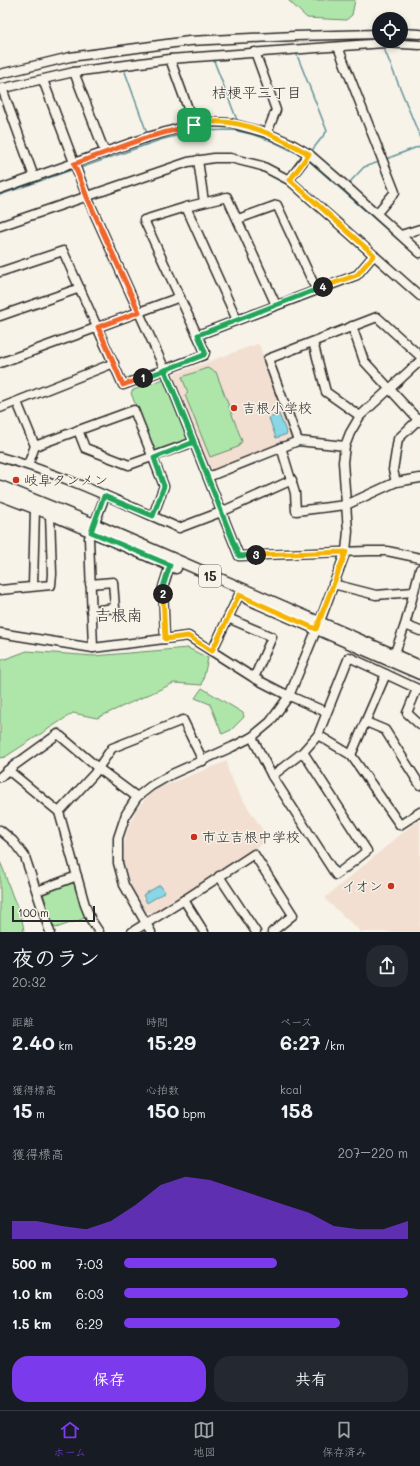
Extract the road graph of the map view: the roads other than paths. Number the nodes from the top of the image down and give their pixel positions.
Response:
1 (408, 33) edge
2 (372, 34) edge
3 (420, 34) edge
4 (420, 45) edge
5 (338, 47) junction
6 (256, 52) junction
7 (170, 59) junction
8 (74, 72) junction
9 (0, 74) edge
10 (43, 80) junction
11 (1, 89) edge
12 (194, 125) junction
13 (267, 133) junction
14 (105, 153) junction
15 (307, 157) junction
16 (198, 160) junction
17 (74, 164) junction
18 (34, 177) junction
19 (290, 180) junction
20 (0, 189) edge
21 (87, 197) junction
22 (204, 202) junction
23 (186, 207) junction
24 (376, 213) junction
25 (238, 219) junction
26 (0, 226) edge
27 (420, 229) edge
28 (401, 235) junction
29 (420, 253) edge
30 (374, 255) junction
31 (0, 272) edge
32 (80, 288) junction
33 (316, 289) junction
34 (420, 296) edge
35 (180, 297) junction
36 (276, 305) junction
37 (139, 312) junction
38 (0, 316) edge
39 (237, 320) junction
40 (352, 326) junction
41 (98, 327) junction
42 (198, 335) junction
43 (313, 342) junction
44 (420, 356) edge
45 (420, 361) edge
46 (0, 363) edge
47 (114, 363) junction
48 (165, 370) junction
49 (390, 388) junction
50 (17, 402) junction
51 (0, 408) edge
52 (360, 416) junction
53 (419, 420) edge
54 (78, 430) junction
55 (298, 441) junction
56 (194, 442) junction
57 (35, 446) junction
58 (345, 446) junction
59 (282, 447) junction
60 (0, 457) edge
61 (154, 458) junction
62 (28, 465) junction
63 (208, 477) junction
64 (420, 478) edge
65 (292, 480) junction
66 (396, 482) junction
67 (0, 486) edge
68 (0, 495) edge
69 (104, 496) junction
70 (346, 505) junction
71 (35, 508) junction
72 (221, 512) junction
73 (50, 514) junction
74 (153, 516) junction
75 (92, 528) junction
76 (346, 552) junction
77 (420, 558) edge
78 (170, 565) junction
79 (420, 569) edge
80 (90, 584) junction
81 (334, 584) junction
82 (34, 586) junction
83 (0, 589) edge
84 (413, 592) junction
85 (239, 595) junction
86 (0, 597) edge
87 (91, 611) junction
88 (228, 618) junction
89 (318, 625) junction
90 (405, 625) junction
91 (420, 631) edge
92 (0, 633) edge
93 (165, 639) junction
94 (93, 648) junction
95 (212, 651) junction
96 (394, 655) junction
97 (420, 666) edge
98 (386, 674) junction
99 (420, 674) edge
100 (254, 678) junction
101 (419, 689) edge
102 (289, 696) junction
103 (326, 712) junction
104 (366, 722) junction
105 (420, 725) edge
106 (318, 735) junction
107 (252, 737) junction
108 (303, 752) junction
109 (351, 755) junction
110 (203, 760) junction
111 (98, 768) junction
112 (8, 770) junction
113 (272, 776) junction
114 (0, 777) edge
115 (420, 785) edge
116 (137, 797) junction
117 (59, 812) junction
118 (420, 812) edge
119 (0, 830) edge
120 (77, 876) junction
121 (219, 876) junction
122 (37, 891) junction
123 (184, 900) junction
124 (146, 923) junction
125 (50, 932) edge
126 (99, 932) edge
127 (132, 932) edge
128 (151, 932) edge
129 (204, 932) edge
130 (256, 932) edge
131 (272, 932) edge

1 - 3 street
2 - 9 street
4 - 5 street
5 - 6 street
5 - 24 street
6 - 7 street
6 - 13 street
7 - 8 street
7 - 12 street
8 - 10 street
8 - 14 street
10 - 11 street
10 - 17 street
11 - 18 street
12 - 13 street
12 - 14 street
13 - 15 street
14 - 17 street
15 - 19 street
15 - 24 street
16 - 19 street
16 - 21 street
16 - 22 street
17 - 18 street
17 - 21 street
18 - 20 street
19 - 30 street
21 - 26 street
21 - 37 street
22 - 23 street
22 - 25 street
23 - 35 street
23 - 39 street
24 - 28 street
25 - 33 street
25 - 36 street
27 - 28 street
28 - 29 street
30 - 33 street
30 - 34 street
31 - 32 street
32 - 38 street
32 - 41 street
33 - 36 street
35 - 37 street
35 - 42 street
36 - 39 street
37 - 41 street
37 - 48 street
39 - 42 street
40 - 43 street
40 - 44 street
40 - 49 street
41 - 46 street
41 - 47 street
42 - 48 street
43 - 52 street
43 - 55 street
45 - 49 street
47 - 48 street
47 - 50 street
48 - 56 street
49 - 52 street
49 - 53 street
50 - 51 street
50 - 57 street
52 - 58 street
53 - 66 street
54 - 57 street
54 - 61 street
54 - 61 street
55 - 58 street
55 - 59 street
56 - 61 street
56 - 63 street
57 - 62 street
58 - 70 street
59 - 63 street
59 - 65 street
60 - 62 street
61 - 74 street
62 - 69 street
63 - 72 street
64 - 66 street
65 - 70 street
65 - 72 street
66 - 70 street
67 - 75 main road, 15
68 - 71 main road, 15
69 - 74 street
69 - 75 street
70 - 76 street
71 - 73 main road, 15
71 - 82 street
72 - 74 street
72 - 76 street
73 - 75 main road, 15
73 - 82 street
75 - 78 main road, 15
75 - 80 street
75 - 89 main road, 15
76 - 77 street
76 - 81 street
78 - 85 main road, 15
78 - 93 street
79 - 84 street
80 - 87 street
80 - 87 street
81 - 84 street
81 - 89 street
82 - 83 street
83 - 86 street
84 - 90 street
85 - 88 street
85 - 89 main road, 15
87 - 94 street
88 - 95 street
88 - 100 street
89 - 96 main road, 15
89 - 99 main road, 15
89 - 102 street
90 - 91 street
90 - 96 street
92 - 94 street
93 - 94 street
93 - 95 street
95 - 100 street
96 - 97 main road, 15
98 - 101 street
98 - 103 street
98 - 104 street
100 - 102 street
101 - 105 street
102 - 103 street
102 - 107 street
103 - 106 street
104 - 109 street
104 - 115 street
106 - 108 street
106 - 109 street
107 - 110 street
107 - 113 street
108 - 113 street
108 - 113 street
109 - 118 street
110 - 111 street
110 - 116 street
111 - 112 street
111 - 116 street
111 - 117 street
112 - 114 street
112 - 117 street
116 - 124 street
117 - 120 street
119 - 122 street
120 - 122 street
120 - 126 street
121 - 123 street
121 - 130 street
121 - 131 street
122 - 125 street
123 - 124 street
123 - 129 street
124 - 127 street
124 - 128 street

